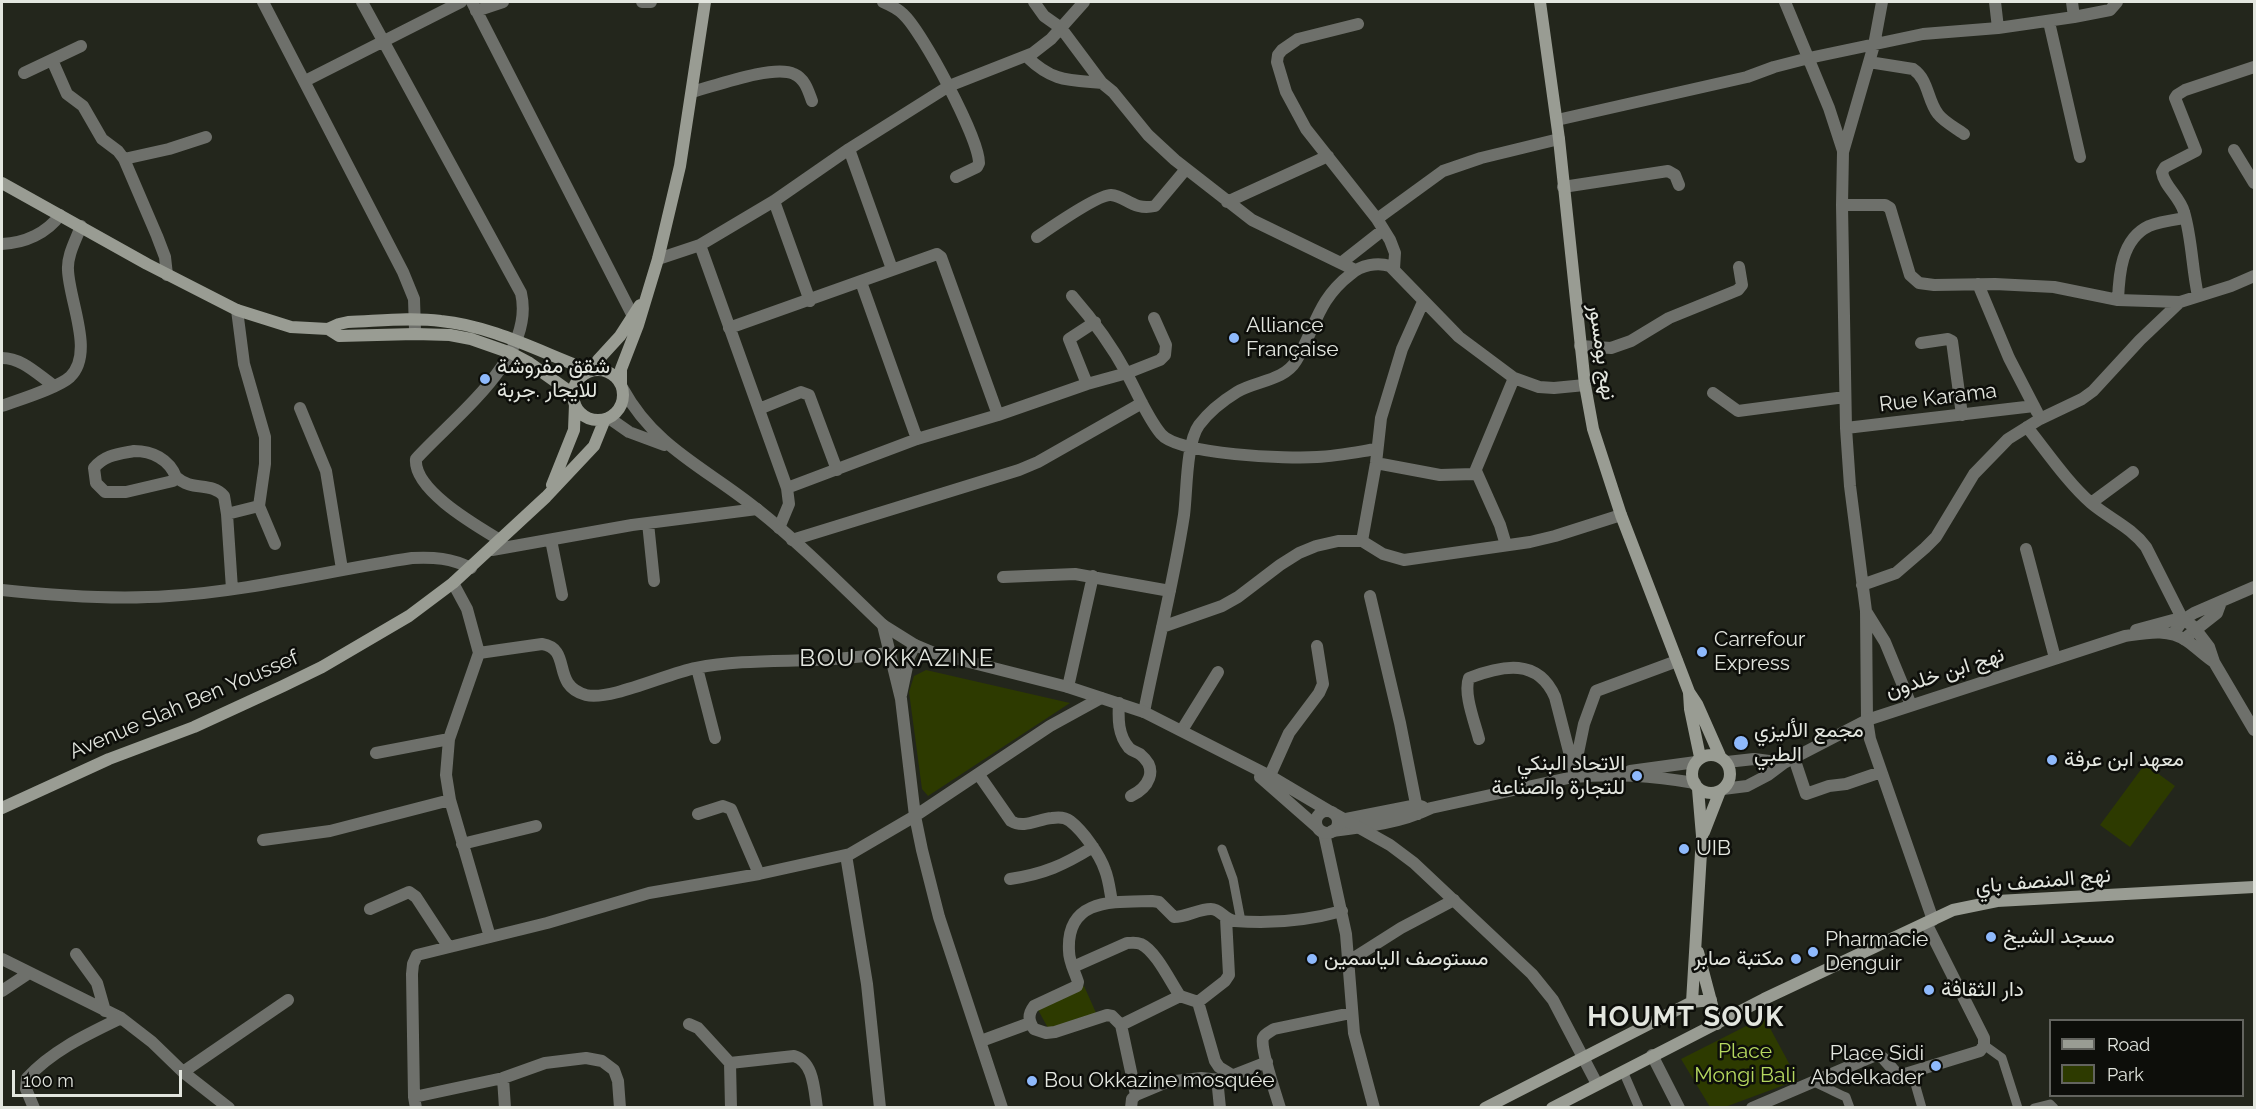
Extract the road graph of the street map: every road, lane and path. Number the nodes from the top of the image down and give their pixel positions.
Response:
1 (263, 2) edge
2 (362, 2) edge
3 (461, 2) edge
4 (503, 2) edge
5 (642, 2) edge
6 (651, 2) edge
7 (705, 2) edge
8 (883, 2) edge
9 (1034, 2) edge
10 (1084, 2) edge
11 (1540, 2) edge
12 (1785, 2) edge
13 (1882, 2) edge
14 (1995, 2) edge
15 (2072, 2) edge
16 (2117, 2) edge
17 (900, 5) edge
18 (474, 6) edge
19 (2074, 18) junction
20 (2049, 22) junction
21 (1358, 24) dead end
22 (1061, 28) junction
23 (1998, 28) junction
24 (382, 41) junction
25 (1874, 45) junction
26 (81, 46) dead end
27 (1027, 57) junction
28 (1809, 58) junction
29 (52, 60) junction
30 (1869, 62) junction
31 (2254, 67) edge
32 (24, 73) dead end
33 (305, 81) junction
34 (1102, 83) junction
35 (948, 86) junction
36 (692, 92) junction
37 (812, 101) dead end
38 (1557, 120) junction
39 (1964, 134) dead end
40 (206, 137) dead end
41 (1559, 139) junction
42 (849, 149) junction
43 (2235, 150) dead end
44 (1844, 152) junction
45 (1328, 156) junction
46 (2080, 157) dead end
47 (124, 159) junction
48 (1186, 169) junction
49 (956, 177) dead end
50 (2, 183) edge
51 (2254, 183) edge
52 (1679, 185) dead end
53 (1563, 187) junction
54 (774, 201) junction
55 (1227, 202) junction
56 (1842, 205) junction
57 (60, 215) junction
58 (2185, 218) junction
59 (1380, 224) junction
60 (81, 226) junction
61 (1038, 237) dead end
62 (2, 244) edge
63 (700, 245) junction
64 (658, 259) junction
65 (1341, 263) junction
66 (1739, 267) dead end
67 (892, 269) junction
68 (1394, 269) junction
69 (1355, 270) junction
70 (167, 274) junction
71 (2254, 276) edge
72 (861, 282) junction
73 (1978, 284) junction
74 (1072, 296) dead end
75 (2198, 296) junction
76 (2118, 300) junction
77 (810, 301) junction
78 (1423, 302) junction
79 (2180, 302) junction
80 (237, 310) junction
81 (1154, 318) dead end
82 (415, 320) junction
83 (635, 320) junction
84 (1095, 322) junction
85 (729, 328) junction
86 (328, 330) junction
87 (415, 334) junction
88 (517, 341) junction
89 (1922, 343) dead end
90 (1580, 346) junction
91 (511, 353) junction
92 (2, 358) edge
93 (594, 370) junction
94 (1127, 373) junction
95 (1514, 378) junction
96 (1087, 384) junction
97 (52, 385) junction
98 (1585, 385) junction
99 (622, 387) junction
100 (1713, 393) dead end
101 (1845, 397) junction
102 (574, 399) junction
103 (1142, 403) junction
104 (2, 406) edge
105 (2034, 406) junction
106 (300, 408) dead end
107 (759, 409) junction
108 (998, 415) junction
109 (1962, 415) junction
110 (607, 419) junction
111 (2040, 419) junction
112 (2027, 427) junction
113 (1846, 428) junction
114 (917, 439) junction
115 (670, 448) junction
116 (1191, 448) junction
117 (1377, 449) junction
118 (1376, 463) junction
119 (837, 470) junction
120 (1476, 471) junction
121 (2133, 472) dead end
122 (176, 477) junction
123 (787, 488) junction
124 (546, 497) junction
125 (2091, 502) junction
126 (259, 506) junction
127 (757, 509) junction
128 (227, 514) junction
129 (1621, 515) junction
130 (648, 523) junction
131 (779, 528) junction
132 (551, 540) junction
133 (792, 540) junction
134 (1362, 541) junction
135 (274, 544) dead end
136 (496, 545) junction
137 (1506, 545) junction
138 (2026, 549) dead end
139 (471, 568) junction
140 (342, 569) junction
141 (1093, 576) junction
142 (1003, 577) dead end
143 (654, 581) dead end
144 (453, 583) junction
145 (1862, 585) junction
146 (2254, 587) edge
147 (232, 589) junction
148 (2, 590) edge
149 (1170, 591) junction
150 (561, 595) dead end
151 (1370, 596) dead end
152 (2221, 603) junction
153 (1866, 612) junction
154 (2183, 620) junction
155 (883, 625) junction
156 (1162, 627) junction
157 (2196, 629) junction
158 (2125, 636) junction
159 (2179, 637) junction
160 (915, 645) junction
161 (1317, 646) dead end
162 (479, 653) junction
163 (889, 653) junction
164 (2055, 658) junction
165 (1677, 661) junction
166 (2214, 662) junction
167 (697, 668) junction
168 (1218, 672) dead end
169 (1068, 687) junction
170 (1689, 692) junction
171 (1101, 698) junction
172 (901, 699) junction
173 (1119, 703) junction
174 (1911, 705) junction
175 (1144, 712) junction
176 (1867, 720) junction
177 (1182, 730) junction
178 (2254, 730) edge
179 (715, 738) dead end
180 (449, 739) junction
181 (1479, 739) dead end
182 (376, 753) dead end
183 (1698, 759) junction
184 (1724, 759) junction
185 (1789, 760) junction
186 (1881, 772) junction
187 (1617, 774) junction
188 (979, 775) junction
189 (1574, 775) junction
190 (1268, 779) junction
191 (1696, 786) junction
192 (1722, 790) junction
193 (1131, 796) dead end
194 (450, 800) junction
195 (2, 808) edge
196 (1417, 810) junction
197 (698, 814) dead end
198 (915, 816) junction
199 (1331, 822) junction
200 (536, 826) dead end
201 (1359, 828) junction
202 (1702, 836) junction
203 (263, 840) dead end
204 (462, 844) junction
205 (1093, 848) junction
206 (1222, 849) dead end
207 (846, 855) junction
208 (759, 874) junction
209 (1010, 879) dead end
210 (2254, 887) edge
211 (1454, 900) junction
212 (1112, 902) junction
213 (370, 909) dead end
214 (1342, 911) junction
215 (1226, 918) junction
216 (1242, 921) junction
217 (1929, 921) junction
218 (490, 937) junction
219 (1695, 940) junction
220 (448, 946) junction
221 (76, 954) dead end
222 (2, 959) edge
223 (1349, 961) junction
224 (1073, 967) junction
225 (29, 973) junction
226 (2, 991) edge
227 (1180, 996) junction
228 (288, 1000) dead end
229 (1711, 1000) junction
230 (1198, 1002) junction
231 (1692, 1002) junction
232 (105, 1011) junction
233 (1351, 1013) junction
234 (121, 1018) junction
235 (1030, 1023) junction
236 (689, 1024) dead end
237 (1717, 1024) junction
238 (1120, 1025) junction
239 (981, 1041) junction
240 (1984, 1045) junction
241 (1653, 1055) junction
242 (1584, 1057) junction
243 (730, 1062) junction
244 (1267, 1062) junction
245 (1623, 1071) junction
246 (183, 1072) junction
247 (1912, 1073) junction
248 (503, 1078) junction
249 (1227, 1078) junction
250 (1812, 1081) junction
251 (1597, 1084) junction
252 (1136, 1095) junction
253 (415, 1102) edge
254 (1676, 1106) edge
255 (34, 1107) edge
256 (229, 1107) edge
257 (505, 1107) edge
258 (620, 1107) edge
259 (731, 1107) edge
260 (817, 1107) edge
261 (880, 1107) edge
262 (1002, 1107) edge
263 (1131, 1107) edge
264 (1220, 1107) edge
265 (1280, 1107) edge
266 (1374, 1107) edge
267 (1485, 1107) edge
268 (1551, 1107) edge
269 (1639, 1107) edge
270 (1752, 1107) edge
271 (1850, 1107) edge
272 (1922, 1107) edge
273 (2018, 1107) edge
274 (2034, 1107) edge
275 (2054, 1107) edge

1 - 33 street
2 - 24 street
3 - 24 street
4 - 18 street
5 - 6 street
7 - 36 main road
8 - 17 street
9 - 22 street
10 - 22 street
11 - 38 main road, نهج بومسور
12 - 28 street
13 - 25 street
14 - 23 street
15 - 19 street
16 - 19 street
17 - 35 street
18 - 83 street
19 - 20 street
20 - 23 street
20 - 46 street
21 - 45 street
22 - 27 street
22 - 34 street
23 - 25 street
24 - 33 street
24 - 88 street
25 - 28 street
25 - 30 street
26 - 29 street
27 - 34 street
27 - 35 street
28 - 38 street
28 - 44 street
29 - 32 street
29 - 47 street
30 - 39 street
30 - 44 street
31 - 58 street
33 - 82 street
34 - 48 street
35 - 42 street
35 - 49 street
36 - 37 street
36 - 64 main road
38 - 41 main road, نهج بومسور
40 - 47 street
41 - 53 main road, نهج بومسور
41 - 59 street
42 - 54 street
42 - 67 street
43 - 51 street
44 - 56 street
45 - 55 street
45 - 59 street
47 - 70 street
48 - 55 street
48 - 61 street
50 - 57 main road
52 - 53 street
53 - 90 main road, نهج بومسور
54 - 63 street
54 - 77 street
55 - 65 street
56 - 73 street
56 - 101 street
57 - 60 main road
57 - 62 street
58 - 75 street
58 - 76 street
59 - 65 street
59 - 68 street
60 - 70 main road
60 - 97 street
63 - 64 street
63 - 85 street
64 - 83 main road
65 - 69 street
66 - 90 street
67 - 72 street
67 - 108 street
68 - 69 street
68 - 78 street
69 - 116 street
70 - 80 main road
71 - 75 street
72 - 77 street
72 - 114 street
73 - 76 street
73 - 105 street
74 - 84 street
75 - 79 street
76 - 79 street
77 - 85 street
78 - 95 street
78 - 117 street
79 - 111 street
80 - 86 main road
80 - 126 street
81 - 94 street
82 - 86 main road
82 - 87 street
82 - 88 main road
83 - 93 main road
83 - 99 main road
84 - 94 street
84 - 96 street
85 - 107 street
86 - 87 main road
87 - 91 main road
88 - 91 street
88 - 93 main road
89 - 109 street
90 - 98 main road, نهج بومسور
91 - 102 main road
91 - 136 street
92 - 97 street
93 - 99 main road
93 - 102 main road
94 - 96 street
94 - 103 street
95 - 98 street
95 - 120 street
96 - 108 street
97 - 104 street
98 - 129 main road, نهج بومسور
99 - 110 main road
99 - 115 street
100 - 101 street
101 - 113 street
102 - 110 main road
102 - 124 main road
103 - 116 street
103 - 133 street
105 - 109 street, Rue Karama
105 - 111 street
106 - 140 street
107 - 119 street
107 - 123 street
108 - 114 street
109 - 113 street, Rue Karama
110 - 115 street
110 - 124 main road, Avenue Slah Ben Youssef
111 - 112 street
112 - 125 street
112 - 145 street
113 - 145 street
114 - 119 street
115 - 127 street
116 - 117 street
116 - 149 street
117 - 118 street
118 - 120 street
118 - 134 street
119 - 123 street
120 - 137 street
121 - 125 street
122 - 122 street
122 - 128 street
123 - 131 street
124 - 136 main road, Avenue Slah Ben Youssef
125 - 154 street
126 - 128 street
126 - 135 street
127 - 130 street
127 - 131 street
128 - 147 street
129 - 137 street
129 - 165 main road, نهج بومسور
130 - 132 street
130 - 143 street
131 - 133 street
132 - 136 street
132 - 150 street
133 - 155 street
134 - 137 street
134 - 156 street
136 - 139 main road, Avenue Slah Ben Youssef
138 - 164 street
139 - 140 street
139 - 144 main road, Avenue Slah Ben Youssef
140 - 147 street
141 - 142 street
141 - 149 street
141 - 169 street
144 - 162 street
144 - 195 main road, Avenue Slah Ben Youssef
145 - 153 street
146 - 152 street, نهج ابن خلدون
147 - 148 street
149 - 156 street
151 - 196 street
152 - 154 street, نهج ابن خلدون
152 - 157 street, نهج ابن خلدون
153 - 174 street
153 - 176 street
154 - 157 street
154 - 158 street, نهج ابن خلدون
154 - 159 street, نهج ابن خلدون
155 - 160 street
155 - 163 street
156 - 175 street
157 - 159 street, نهج ابن خلدون
157 - 166 street
158 - 159 street, نهج ابن خلدون
158 - 164 street, نهج ابن خلدون
159 - 166 street
160 - 169 street
160 - 172 street
161 - 190 street
162 - 167 street
162 - 180 street
163 - 167 street
163 - 172 street
164 - 174 street, نهج ابن خلدون
165 - 170 main road, نهج بومسور
165 - 189 street
166 - 178 street
167 - 179 street
168 - 177 street
169 - 171 street
170 - 183 main road, نهج بومسور
170 - 184 main road, نهج بومسور
171 - 173 street
171 - 188 street
172 - 198 street
173 - 175 street
173 - 193 street
174 - 176 street, نهج ابن خلدون
175 - 177 street
176 - 185 street, نهج ابن خلدون
176 - 186 street
177 - 190 street
180 - 182 street
180 - 194 street
181 - 189 street
183 - 184 main road
183 - 187 street
183 - 191 main road, نهج بومسور
184 - 185 street
184 - 192 main road, نهج بومسور
185 - 186 street
185 - 192 street, نهج ابن خلدون
186 - 217 street
187 - 189 street
187 - 191 street
188 - 198 street
188 - 205 street
189 - 196 street
190 - 199 street
190 - 199 street
191 - 192 main road
191 - 202 main road, نهج بومسور
192 - 202 main road, نهج بومسور
194 - 203 street
194 - 204 street
196 - 199 street
196 - 201 street
197 - 208 street
198 - 207 street
198 - 239 street
199 - 201 street
199 - 214 street
200 - 204 street
201 - 211 street
202 - 219 main road, نهج بومسور
204 - 218 street
205 - 209 street
205 - 212 street
206 - 216 street
207 - 208 street
207 - 261 street
208 - 218 street
210 - 217 main road, نهج المنصف باي
211 - 223 street
211 - 242 street
212 - 215 street
212 - 224 street
213 - 220 street
214 - 216 street
214 - 223 street
215 - 216 street
215 - 230 street
217 - 237 main road, نهج المنصف باي
217 - 240 street
218 - 220 street
219 - 229 main road, نهج بومسور
219 - 231 main road, نهج بومسور
220 - 253 street
221 - 232 street
222 - 225 street
223 - 233 street
224 - 227 street
224 - 235 street
225 - 226 street
225 - 232 street
227 - 230 street
227 - 238 street
228 - 246 street
229 - 231 main road
229 - 237 main road, نهج بومسور
230 - 249 street
231 - 242 main road
232 - 234 street
233 - 244 street
233 - 266 street
234 - 246 street
234 - 255 street
235 - 238 street
235 - 239 street
236 - 243 street
237 - 241 main road, نهج المنصف باي
238 - 252 street
239 - 262 street
240 - 247 street
240 - 273 street
241 - 245 main road, نهج المنصف باي
241 - 254 street
242 - 251 street
242 - 267 main road
243 - 259 street
243 - 260 street
244 - 249 street
244 - 265 street
245 - 251 main road, نهج المنصف باي
245 - 269 street
246 - 256 street
247 - 250 street
247 - 272 street
248 - 253 street
248 - 257 street
248 - 258 street
249 - 252 street
249 - 264 street
250 - 270 street
250 - 271 street
251 - 268 main road, نهج المنصف باي
252 - 263 street
274 - 275 street

